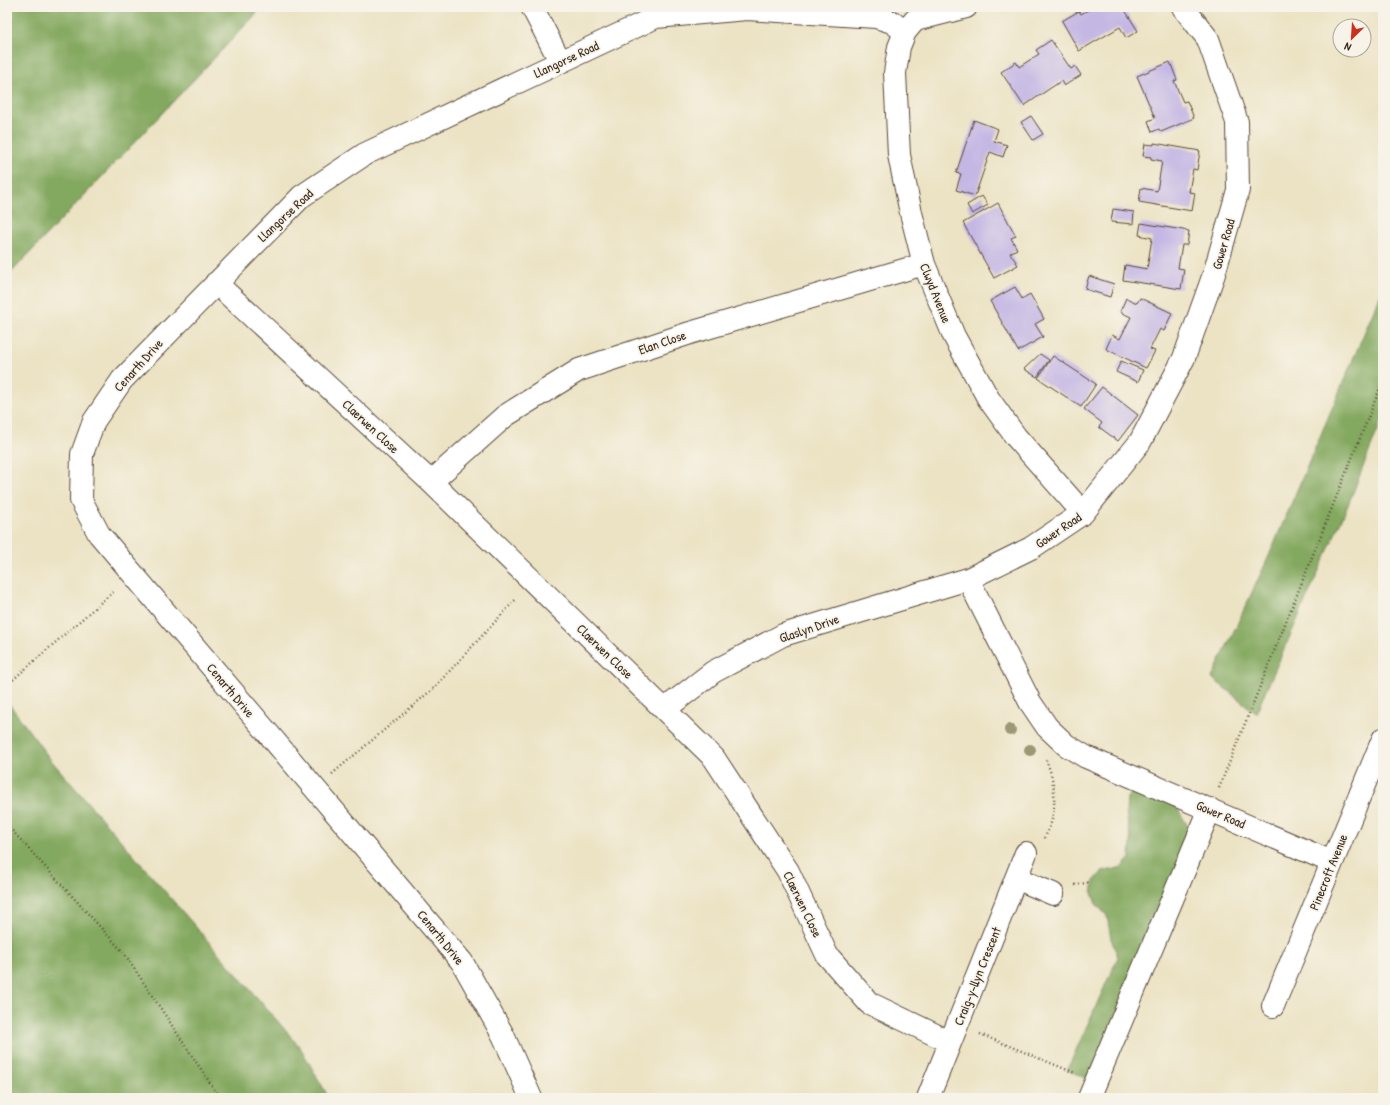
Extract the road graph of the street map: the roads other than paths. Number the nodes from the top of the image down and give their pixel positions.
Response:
1 (532, 7) edge
2 (966, 7) edge
3 (1183, 7) edge
4 (905, 32) junction
5 (560, 62) junction
6 (924, 264) junction
7 (216, 283) junction
8 (431, 482) junction
9 (1084, 513) junction
10 (968, 579) junction
11 (664, 710) junction
12 (1383, 739) edge
13 (1210, 809) junction
14 (1026, 853) road end
15 (1332, 862) junction
16 (1016, 878) junction
17 (1053, 894) dead end
18 (1273, 1006) dead end
19 (954, 1033) junction
20 (1092, 1090) edge
21 (531, 1098) edge
22 (928, 1098) edge

1 - 5 street
2 - 4 street
3 - 9 street, Gower Road
4 - 5 street, Llangorse Road
4 - 6 street, Clwyd Avenue
5 - 7 street, Llangorse Road
6 - 8 street, Elan Close
6 - 9 street, Clwyd Avenue
7 - 8 street, Claerwen Close
7 - 21 street, Cenarth Drive
8 - 11 street, Claerwen Close
9 - 10 street, Gower Road
10 - 11 street, Glaslyn Drive
10 - 13 street, Gower Road
11 - 19 street, Claerwen Close
12 - 15 street, Pinecroft Avenue
13 - 15 street, Gower Road
13 - 20 street
14 - 16 street, Craig-y-llyn Crescent
15 - 18 street, Pinecroft Avenue
16 - 17 street
16 - 19 street, Craig-y-llyn Crescent
19 - 22 street, Craig-y-llyn Crescent

